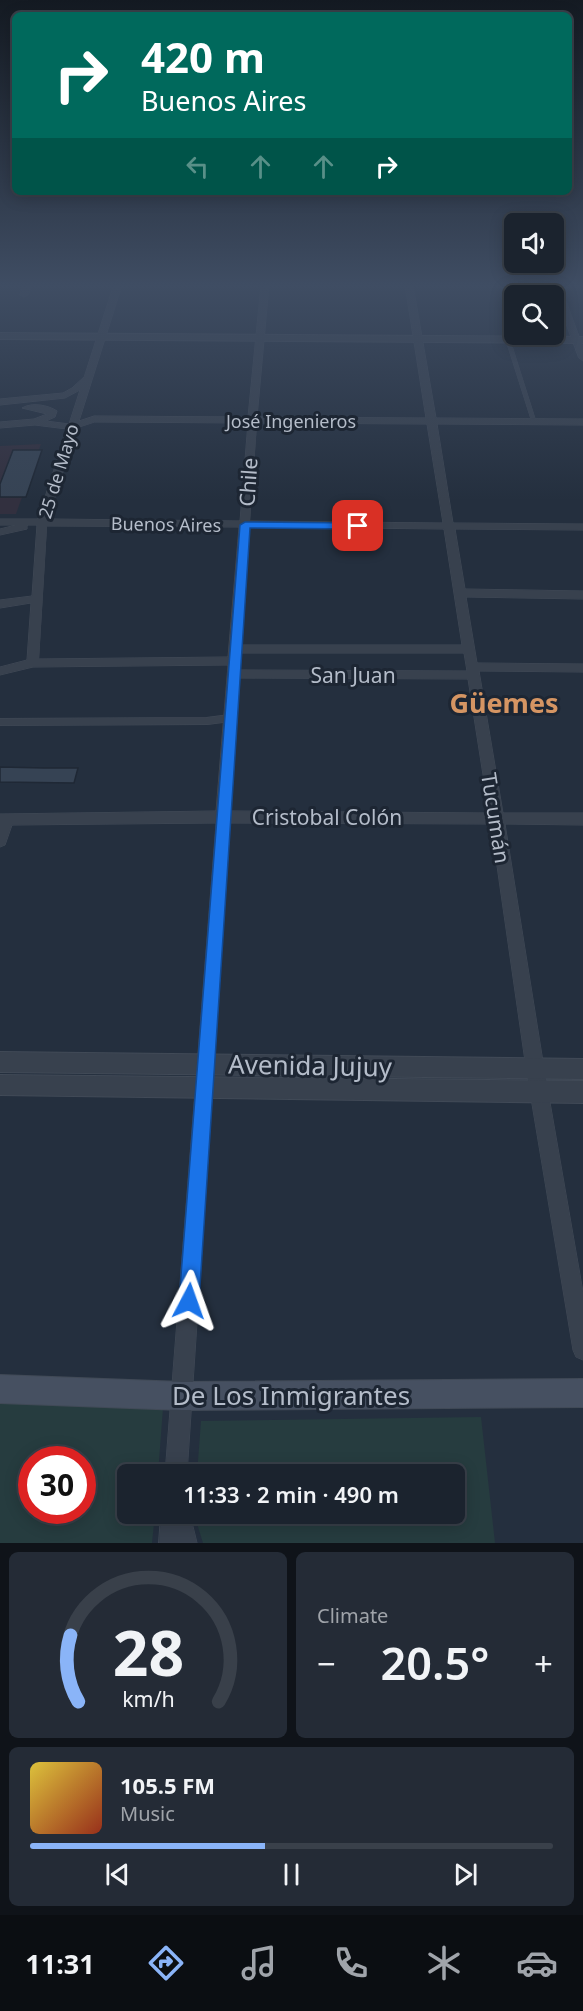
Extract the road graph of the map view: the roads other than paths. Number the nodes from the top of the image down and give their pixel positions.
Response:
1 (95, 357) edge
2 (258, 357) edge
3 (422, 357) edge
4 (513, 357) edge
5 (88, 375) junction
6 (0, 402) edge
7 (0, 410) edge
8 (253, 421) junction
9 (35, 422) junction
10 (431, 422) junction
11 (534, 422) junction
12 (583, 422) edge
13 (0, 425) edge
14 (71, 427) junction
15 (0, 522) edge
16 (42, 522) junction
17 (245, 525) junction
18 (448, 527) junction
19 (583, 527) edge
20 (0, 532) edge
21 (459, 593) junction
22 (583, 595) edge
23 (36, 599) junction
24 (0, 604) edge
25 (468, 649) junction
26 (234, 662) junction
27 (33, 663) junction
28 (583, 668) edge
29 (0, 671) edge
30 (472, 671) junction
31 (230, 718) junction
32 (0, 722) edge
33 (224, 817) junction
34 (497, 818) junction
35 (583, 819) edge
36 (3, 820) edge
37 (0, 841) edge
38 (0, 1062) edge
39 (206, 1063) junction
40 (535, 1068) junction
41 (583, 1069) edge
42 (0, 1085) edge
43 (204, 1088) junction
44 (539, 1091) junction
45 (583, 1092) edge
46 (583, 1350) edge
47 (0, 1389) edge
48 (583, 1393) edge
49 (182, 1396) junction
50 (177, 1464) edge
51 (171, 1524) edge
52 (181, 1524) edge
53 (170, 1543) edge
54 (186, 1543) edge

1 - 5 street, 25 de Mayo
2 - 8 street, Chile
3 - 10 street, Tucumán
4 - 11 lane
5 - 6 street
5 - 14 street, 25 de Mayo
7 - 9 street
8 - 10 street, José Ingenieros
8 - 14 street, José Ingenieros
8 - 17 street, Chile
9 - 13 street, José Ingenieros
9 - 14 street, José Ingenieros
10 - 11 street, José Ingenieros
10 - 18 street, Tucumán
11 - 12 street, José Ingenieros
14 - 16 street, 25 de Mayo
15 - 16 street, Buenos Aires
16 - 17 street, Buenos Aires
16 - 20 street
16 - 23 street, 25 de Mayo
17 - 18 street, Buenos Aires
17 - 26 street, Chile
18 - 19 street, Buenos Aires
18 - 21 street, Tucumán
21 - 22 street
21 - 25 street, Tucumán
23 - 24 street
23 - 27 street, 25 de Mayo
25 - 26 street
25 - 30 street, Tucumán
26 - 27 street, San Juan
26 - 30 street, San Juan
26 - 31 street, Chile
27 - 29 street, San Juan
28 - 30 street, San Juan
30 - 34 street, Tucumán
31 - 32 lane
31 - 33 street, Chile
33 - 34 street, Cristobal Colón
33 - 36 street, Cristobal Colón
33 - 39 street, Chile
34 - 35 street, Cristobal Colón
34 - 40 street, Tucumán
36 - 37 street
38 - 39 street, Avenida Jujuy
39 - 40 street, Avenida Jujuy
39 - 43 street, Chile
40 - 41 street, Avenida Jujuy
40 - 44 street, Tucumán
42 - 43 street, Avenida Jujuy
43 - 44 street, Avenida Jujuy
43 - 49 street, Chile
44 - 45 street, Avenida Jujuy
44 - 46 street, Tucumán
47 - 49 main road, De Los Inmigrantes
48 - 49 main road, De Los Inmigrantes
49 - 50 street, Chile
51 - 53 street
52 - 54 street

